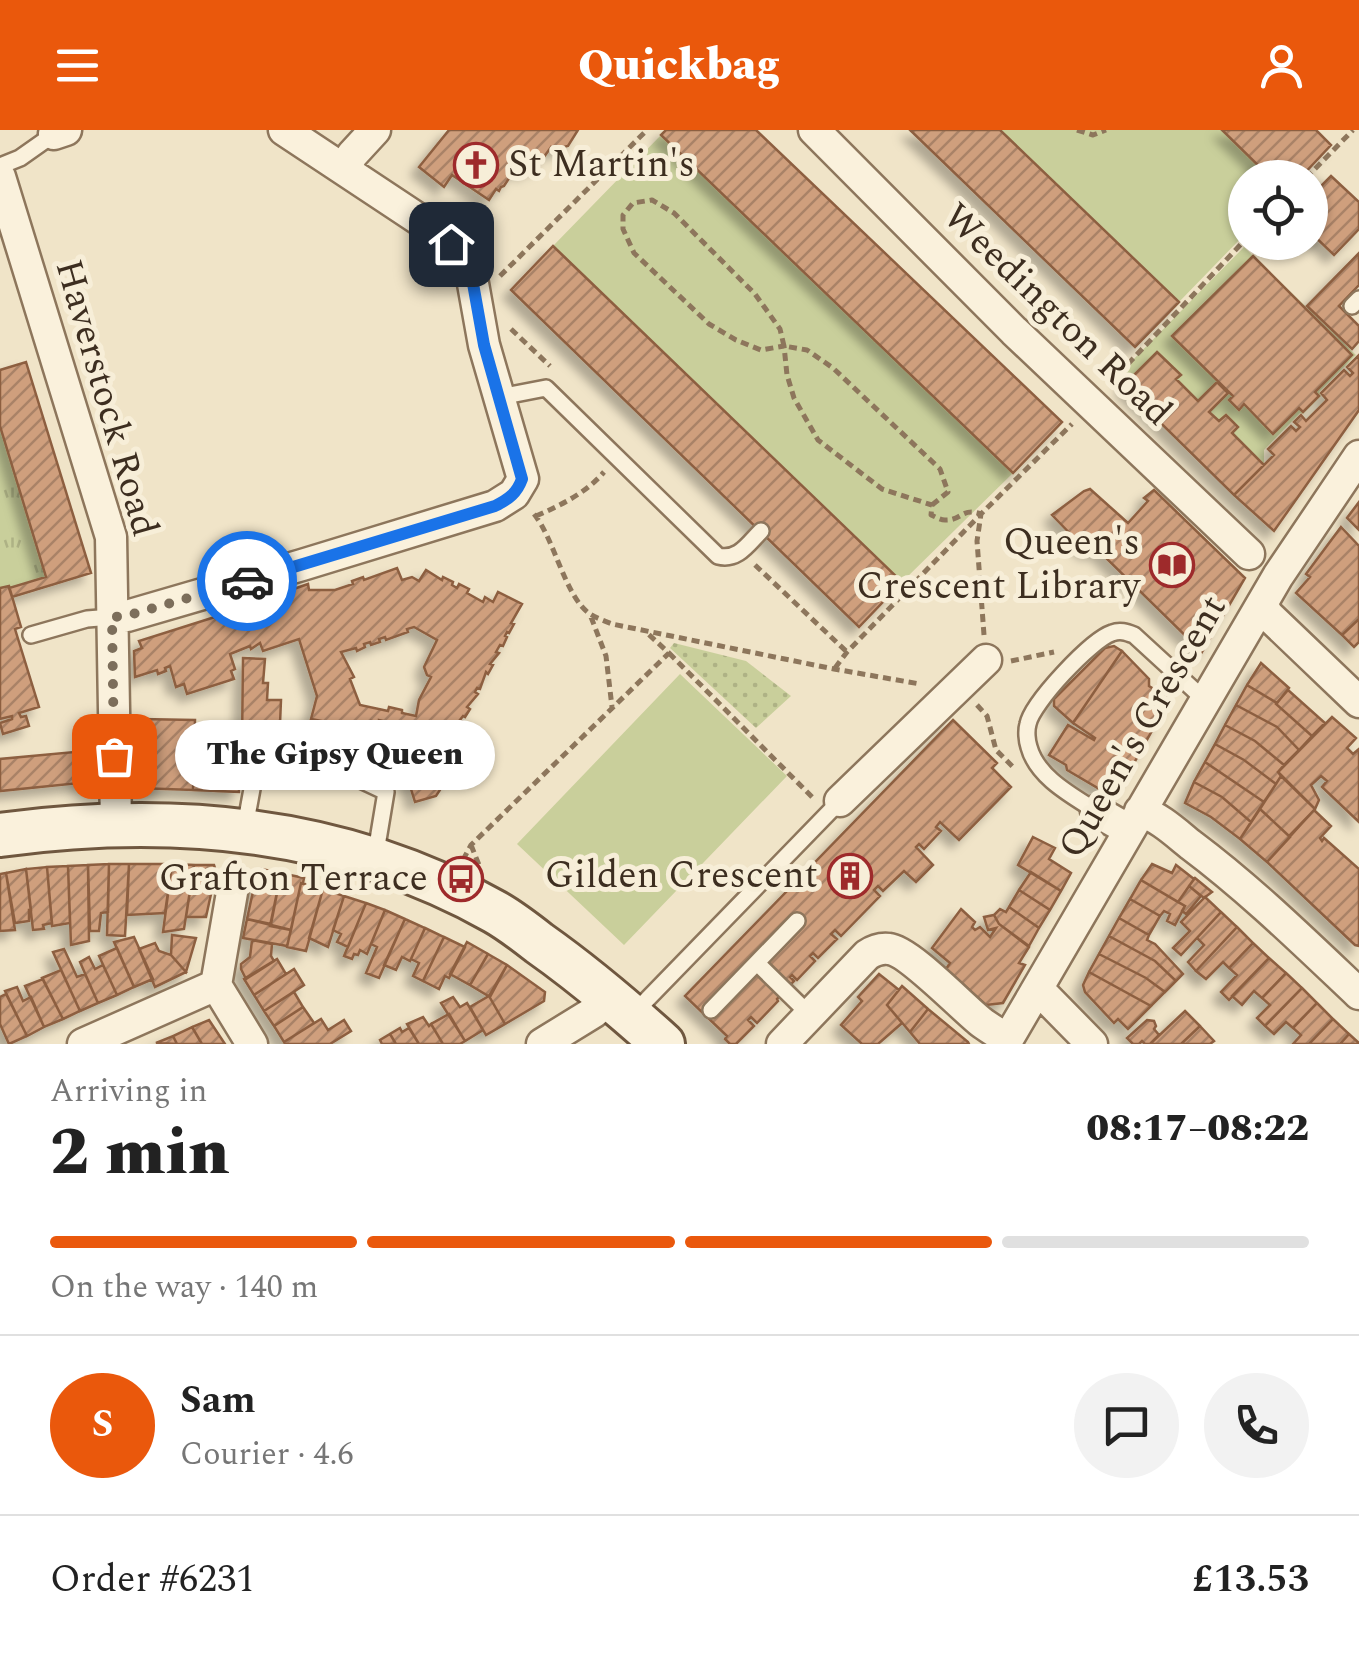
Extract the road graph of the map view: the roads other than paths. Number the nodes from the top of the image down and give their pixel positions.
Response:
1 (284, 130) edge
2 (375, 130) edge
3 (814, 130) edge
4 (60, 132) edge
5 (0, 166) edge
6 (345, 169) junction
7 (0, 177) edge
8 (500, 397) junction
9 (1359, 456) edge
10 (760, 531) dead end
11 (1261, 563) junction
12 (1262, 605) junction
13 (112, 617) junction
14 (31, 635) dead end
15 (986, 660) road end
16 (1206, 701) junction
17 (1359, 702) edge
18 (834, 807) joint
19 (1096, 811) joint
20 (1134, 820) junction
21 (116, 824) junction
22 (0, 835) edge
23 (375, 858) junction
24 (238, 860) junction
25 (797, 921) dead end
26 (757, 963) junction
27 (216, 985) junction
28 (1038, 989) junction
29 (1359, 994) edge
30 (711, 1010) dead end
31 (810, 1015) junction
32 (634, 1019) edge
33 (1006, 1042) edge
34 (83, 1044) edge
35 (252, 1044) edge
36 (542, 1044) edge
37 (782, 1044) edge
38 (1092, 1044) edge

1 - 6 street
2 - 6 street
3 - 11 street, Weedington Road
4 - 5 lane
6 - 8 street
7 - 13 street, Haverstock Road
8 - 10 lane
8 - 13 street
9 - 11 street, Queen's Crescent
11 - 12 street, Queen's Crescent
12 - 16 street, Queen's Crescent
12 - 17 street
13 - 14 lane
13 - 21 street, Haverstock Road
15 - 18 street
16 - 19 lane
16 - 20 street, Queen's Crescent
18 - 32 lane
19 - 20 street
20 - 28 street, Queen's Crescent
20 - 29 street
21 - 22 main road
21 - 24 main road
23 - 24 main road
23 - 24 lane
23 - 32 main road
24 - 27 street
25 - 26 lane
26 - 30 lane
26 - 31 lane
27 - 34 street
27 - 35 street
28 - 33 street, Queen's Crescent
28 - 38 street
31 - 33 street
31 - 37 street
32 - 36 street

